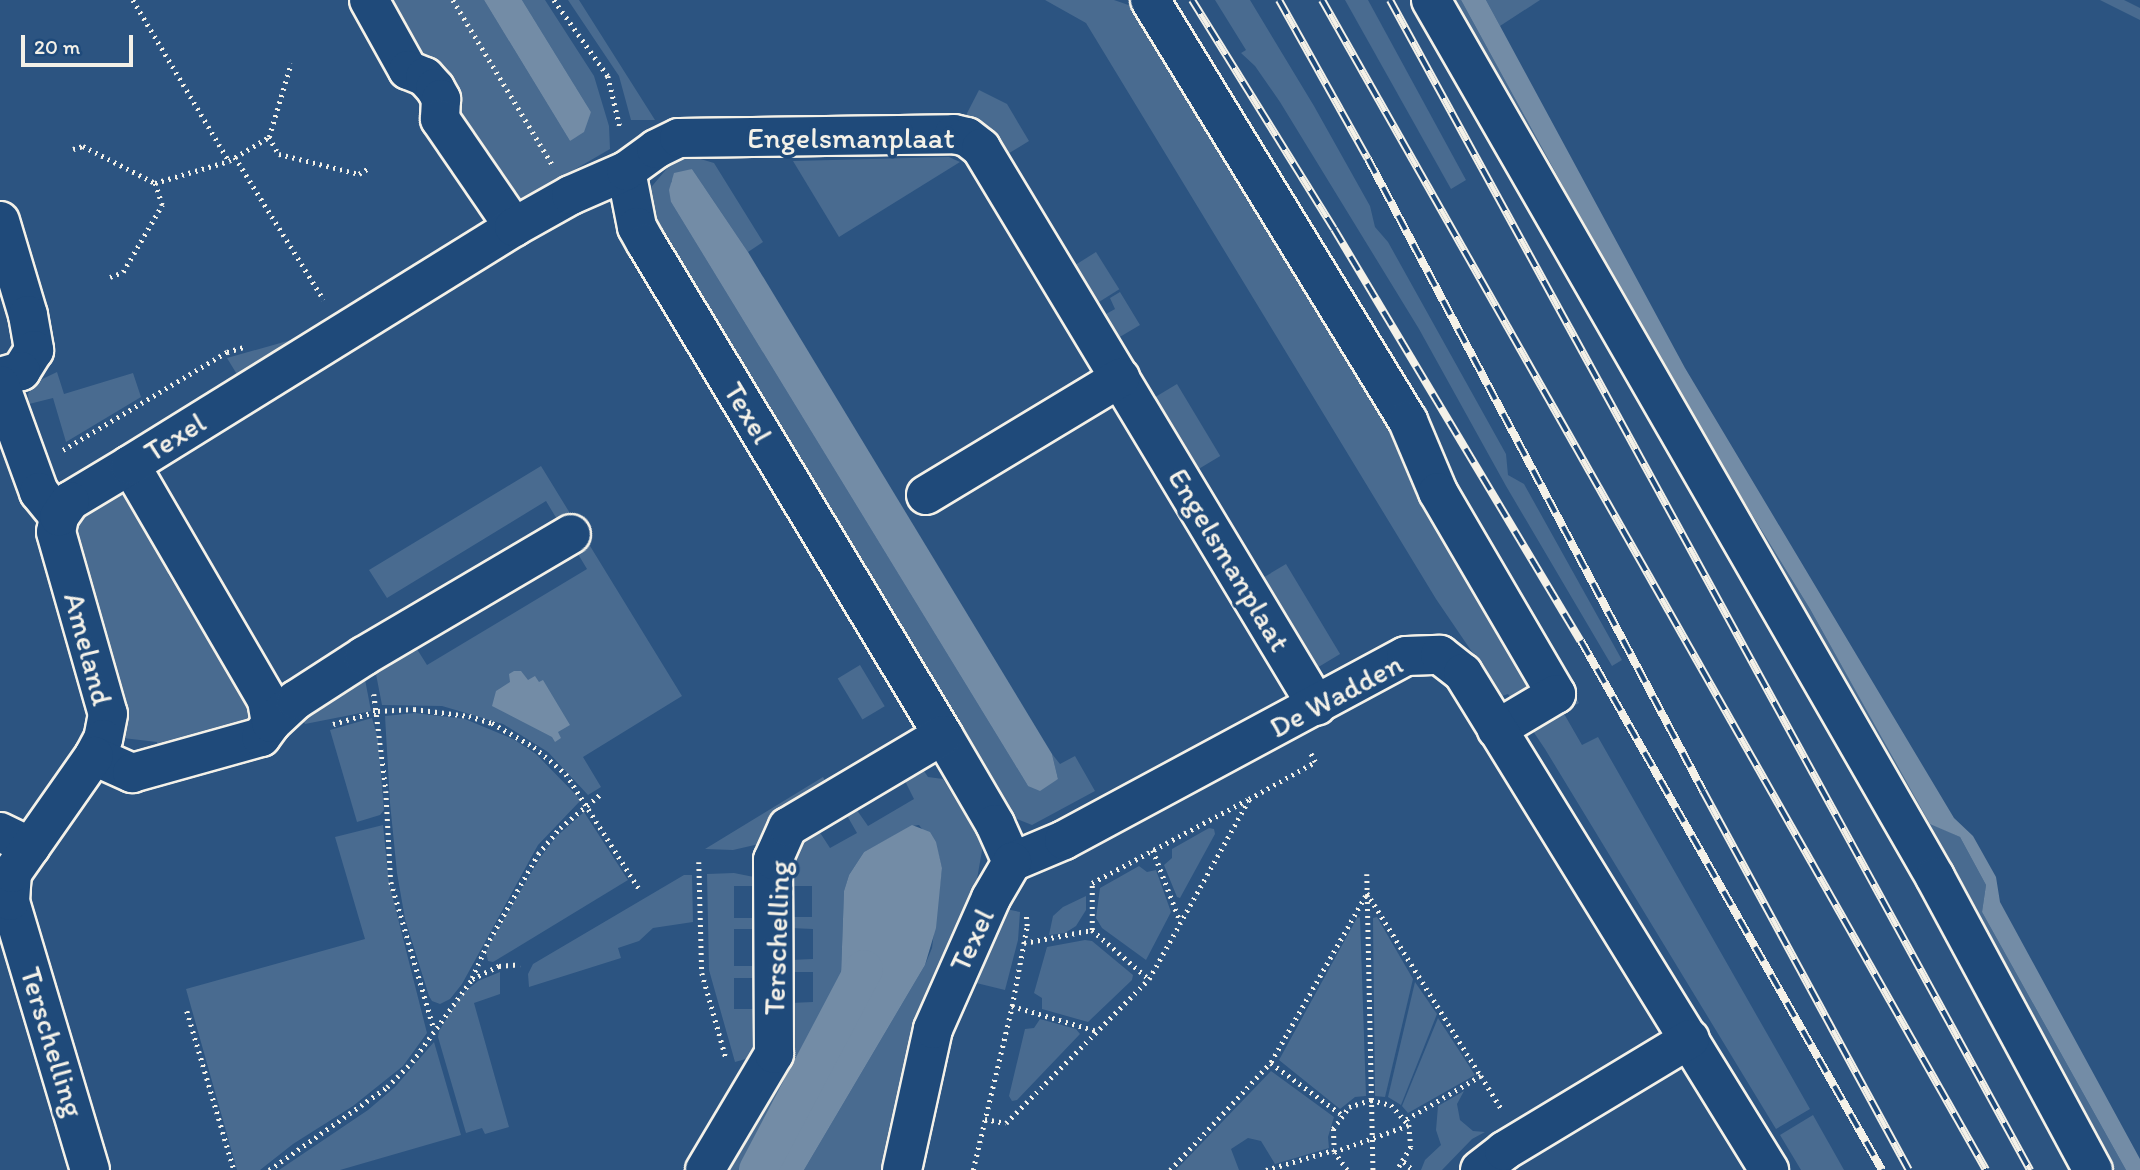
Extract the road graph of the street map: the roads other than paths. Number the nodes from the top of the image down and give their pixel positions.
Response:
1 (369, 0) edge
2 (1150, 0) edge
3 (1432, 0) edge
4 (626, 171) junction
5 (0, 221) edge
6 (514, 227) junction
7 (0, 377) edge
8 (1120, 378) junction
9 (0, 385) edge
10 (130, 465) junction
11 (926, 495) dead end
12 (59, 517) junction
13 (572, 534) dead end
14 (1305, 712) junction
15 (271, 723) junction
16 (1497, 729) junction
17 (943, 735) junction
18 (94, 756) junction
19 (14, 851) edge
20 (1012, 862) junction
21 (1690, 1039) junction
22 (90, 1170) edge
23 (705, 1170) edge
24 (902, 1170) edge
25 (1480, 1170) edge
26 (1769, 1170) edge
27 (2093, 1170) edge

1 - 6 street
2 - 16 street
3 - 27 street
4 - 6 street, Texel
4 - 8 street, Engelsmanplaat
4 - 17 street, Texel
5 - 7 street
6 - 10 street, Texel
8 - 11 street
8 - 14 street, Engelsmanplaat
9 - 12 street
10 - 12 street
10 - 15 street
12 - 18 street, Ameland
13 - 15 street
14 - 16 street, De Wadden
14 - 20 street, De Wadden
15 - 18 street
16 - 21 street, De Wadden
17 - 20 street, Texel
17 - 23 street, Terschelling
18 - 19 street, Ameland
19 - 22 street, Terschelling
20 - 24 street, Texel
21 - 25 street
21 - 26 street, De Wadden

